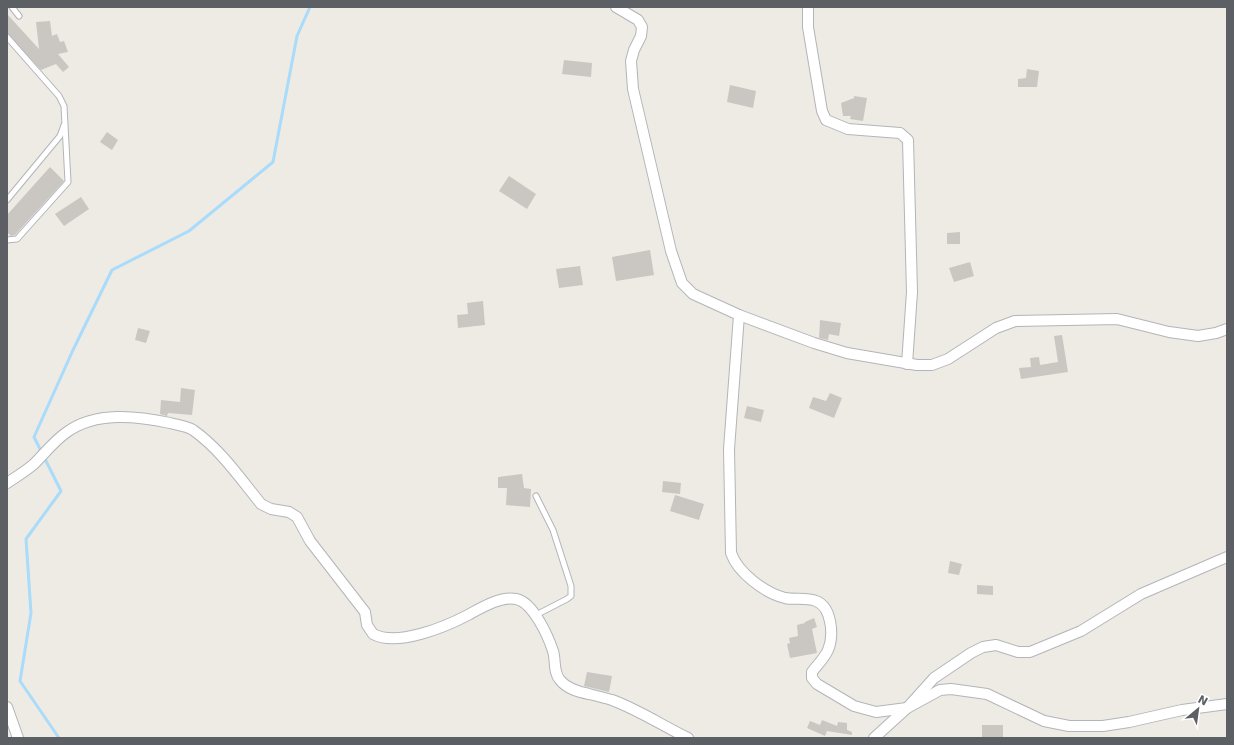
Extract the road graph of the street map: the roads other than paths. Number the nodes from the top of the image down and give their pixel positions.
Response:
1 (12, 7) edge
2 (616, 7) edge
3 (808, 7) edge
4 (19, 16) dead end
5 (7, 37) edge
6 (64, 124) junction
7 (7, 200) edge
8 (7, 240) edge
9 (740, 315) junction
10 (1227, 329) edge
11 (908, 364) junction
12 (7, 484) edge
13 (536, 496) dead end
14 (1227, 557) edge
15 (536, 616) junction
16 (1227, 704) edge
17 (7, 707) edge
18 (907, 708) junction
19 (18, 738) edge
20 (688, 738) edge
21 (874, 738) edge

1 - 4 lane
2 - 9 street
3 - 11 street
5 - 6 lane
6 - 7 lane
6 - 8 lane
9 - 11 street
9 - 18 street
10 - 11 street
12 - 15 street
13 - 15 lane
14 - 18 street
15 - 20 street
16 - 18 street
17 - 19 street
18 - 21 street

